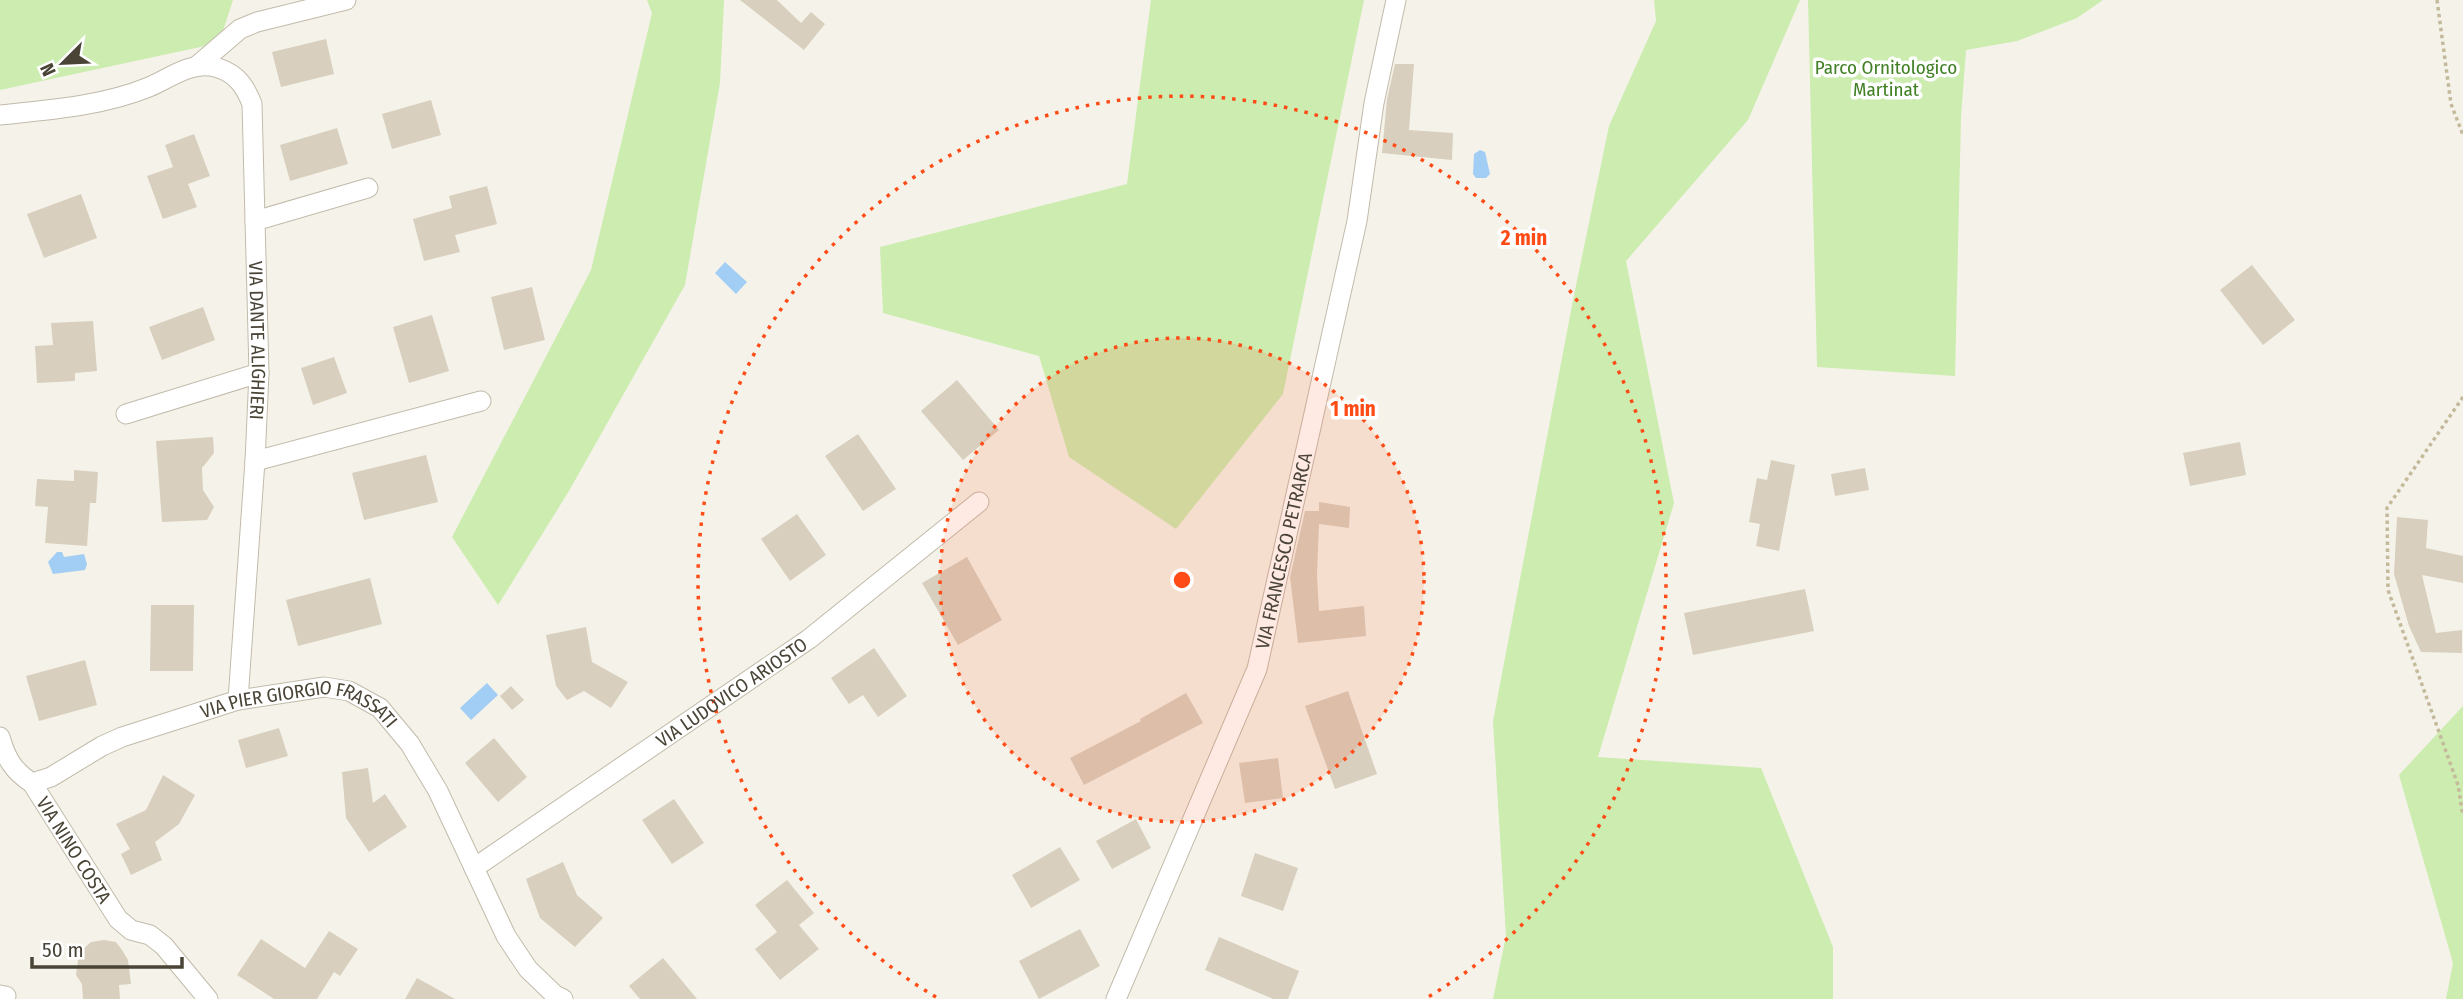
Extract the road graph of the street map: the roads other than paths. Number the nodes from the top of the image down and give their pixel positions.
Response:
1 (346, 0) edge
2 (1395, 0) edge
3 (198, 65) junction
4 (0, 115) edge
5 (368, 188) dead end
6 (255, 221) junction
7 (259, 373) junction
8 (481, 401) dead end
9 (125, 414) dead end
10 (256, 461) junction
11 (979, 502) dead end
12 (238, 700) junction
13 (0, 737) edge
14 (32, 783) junction
15 (474, 868) junction
16 (208, 999) edge
17 (563, 999) edge
18 (1116, 999) edge

1 - 3 street
2 - 18 street, VIA FRANCESCO PETRARCA
3 - 4 street
3 - 6 street, VIA DANTE ALIGHIERI
5 - 6 street
6 - 7 street, VIA DANTE ALIGHIERI
7 - 9 street
7 - 10 street, VIA DANTE ALIGHIERI
8 - 10 street
10 - 12 street, VIA DANTE ALIGHIERI
11 - 15 street, VIA LUDOVICO ARIOSTO
12 - 14 street, VIA PIER GIORGIO FRASSATI
12 - 15 street, VIA PIER GIORGIO FRASSATI
13 - 14 street
14 - 16 street, VIA NINO COSTA
15 - 17 street, VIA PIER GIORGIO FRASSATI

